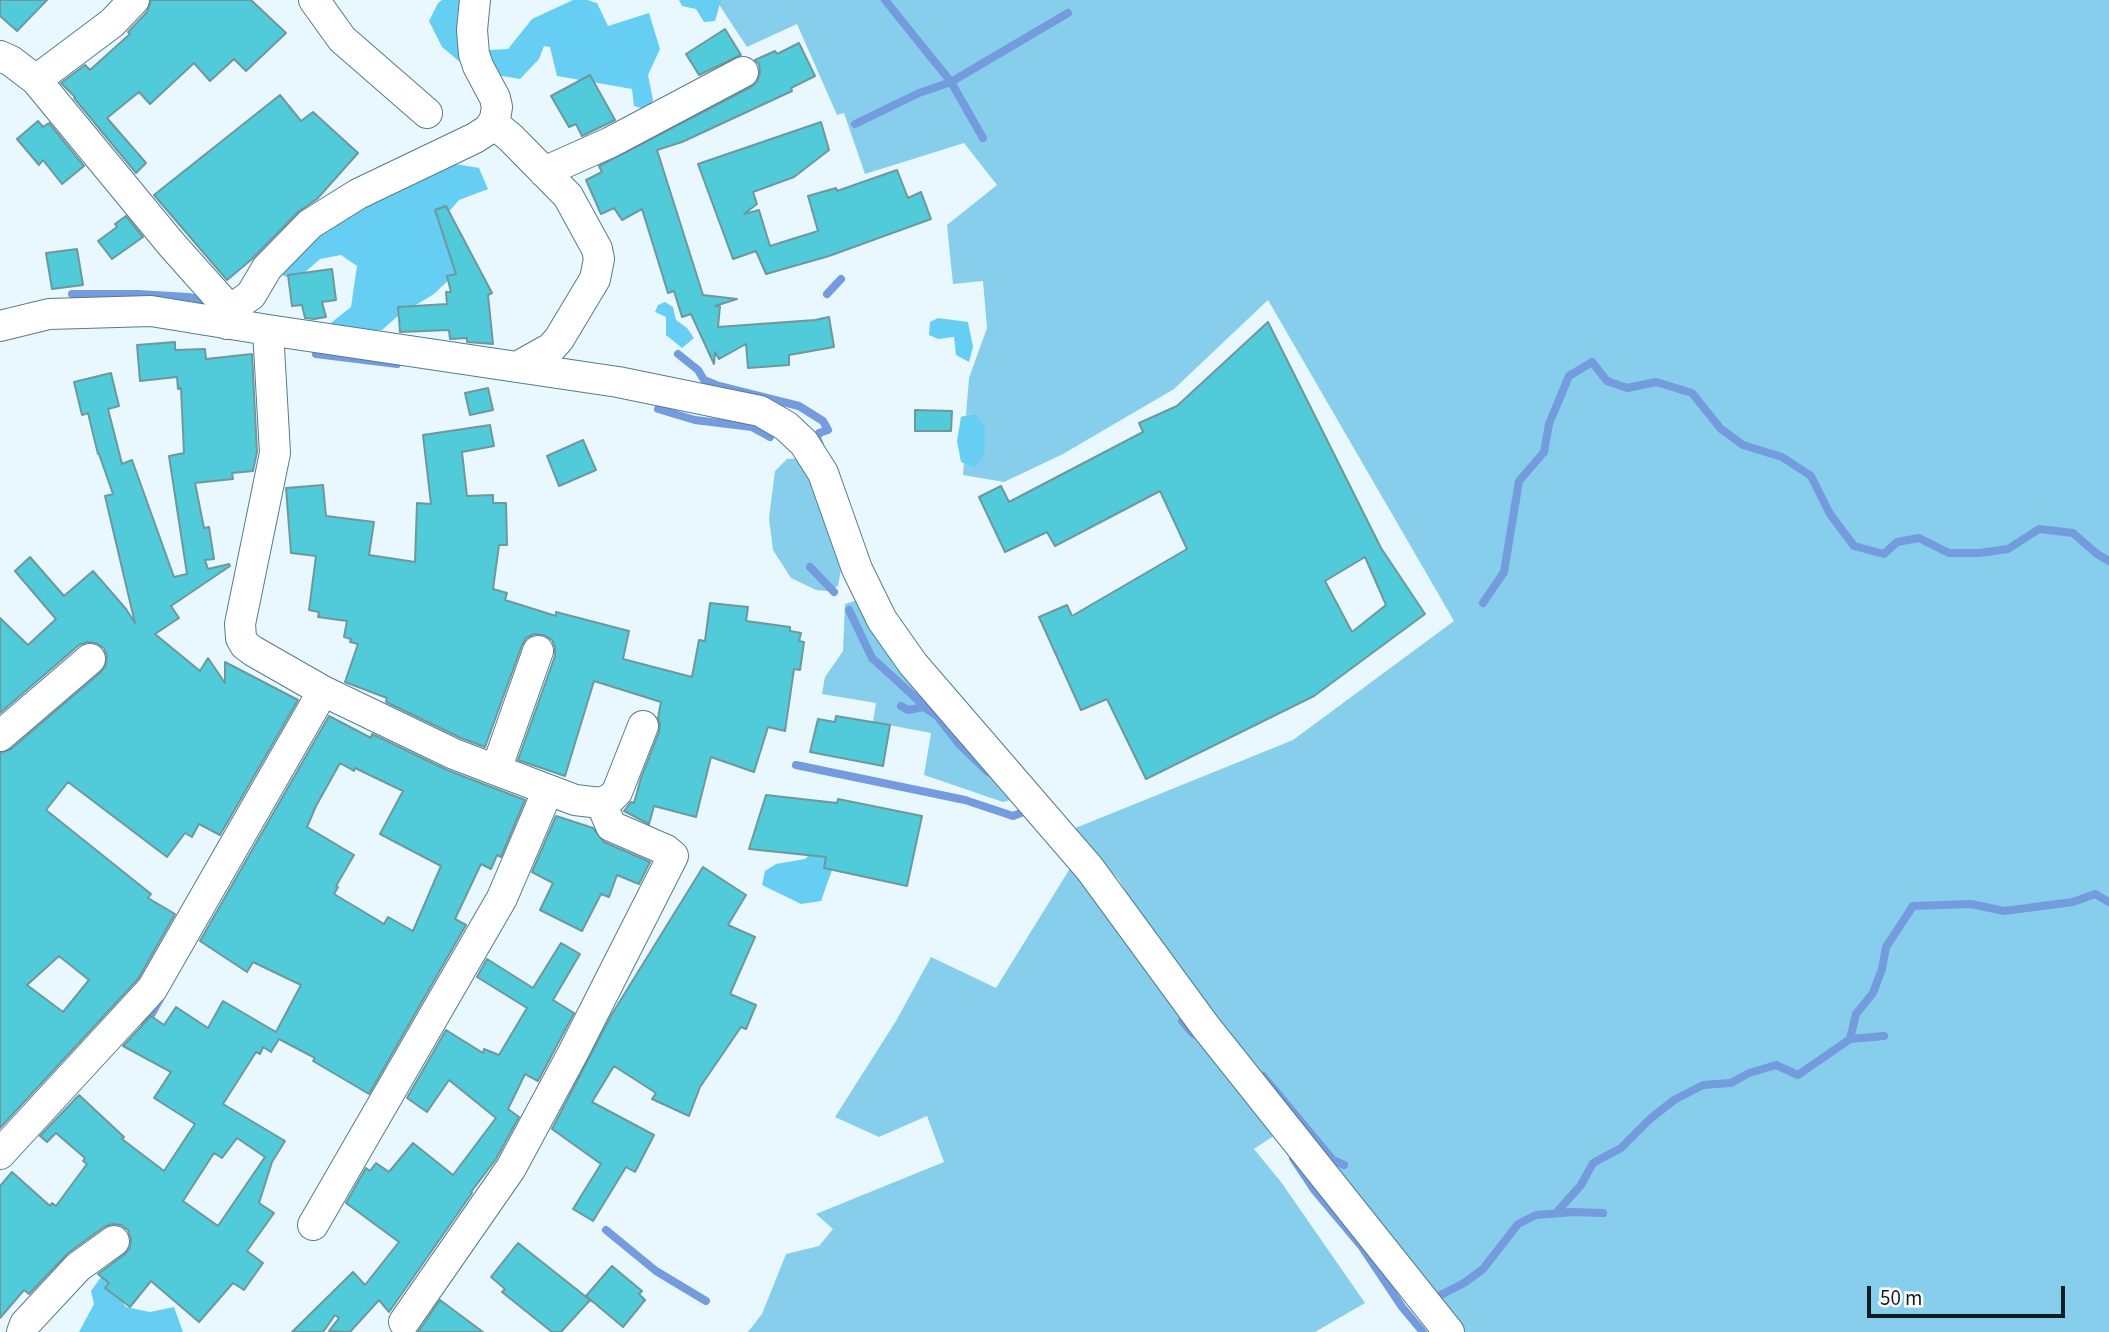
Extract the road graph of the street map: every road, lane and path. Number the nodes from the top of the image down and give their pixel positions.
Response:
1 (134, 0) edge
2 (314, 0) edge
3 (475, 0) edge
4 (0, 56) edge
5 (743, 72) dead end
6 (36, 80) junction
7 (427, 113) dead end
8 (493, 123) junction
9 (544, 172) junction
10 (229, 317) junction
11 (0, 326) edge
12 (268, 330) junction
13 (517, 367) junction
14 (538, 651) dead end
15 (90, 659) dead end
16 (323, 691) junction
17 (643, 726) dead end
18 (0, 736) edge
19 (496, 771) junction
20 (548, 790) junction
21 (601, 803) junction
22 (0, 1154) edge
23 (313, 1225) dead end
24 (114, 1241) dead end
25 (404, 1322) dead end
26 (22, 1332) edge
27 (1449, 1332) edge

1 - 6 street
2 - 7 street
3 - 8 street
4 - 6 street
5 - 9 street
6 - 10 street
8 - 9 street
8 - 10 street
9 - 13 street
10 - 11 street
10 - 12 street
12 - 13 street
12 - 16 street
13 - 27 street
14 - 19 street
15 - 18 street
16 - 19 street
16 - 22 street
17 - 21 street
19 - 20 street
20 - 21 street
20 - 23 street
21 - 25 street
24 - 26 street

